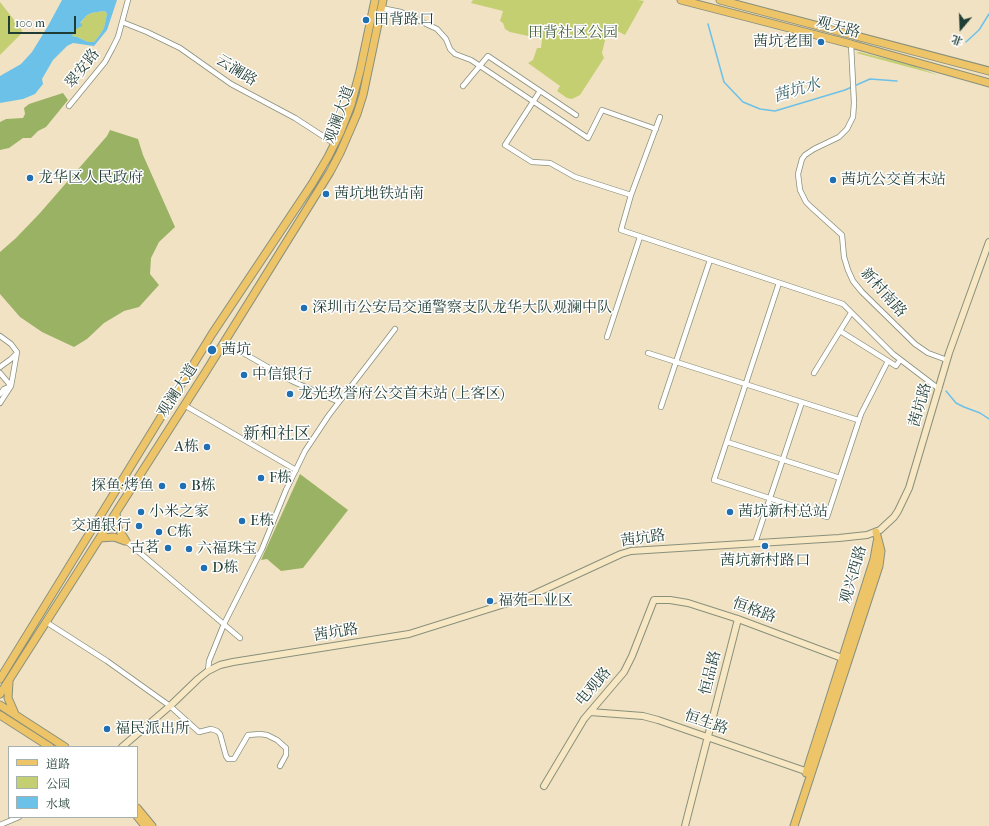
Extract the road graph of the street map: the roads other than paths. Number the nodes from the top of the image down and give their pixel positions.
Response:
1 (128, 0) edge
2 (375, 0) edge
3 (383, 0) edge
4 (680, 0) edge
5 (720, 0) edge
6 (381, 8) junction
7 (122, 22) junction
8 (851, 44) junction
9 (479, 65) junction
10 (987, 70) edge
11 (989, 84) edge
12 (463, 86) dead end
13 (540, 91) junction
14 (533, 102) junction
15 (69, 106) dead end
16 (576, 115) dead end
17 (660, 117) dead end
18 (656, 129) junction
19 (335, 144) junction
20 (631, 195) junction
21 (640, 237) junction
22 (989, 242) edge
23 (710, 260) junction
24 (779, 283) junction
25 (851, 312) junction
26 (395, 329) dead end
27 (840, 331) junction
28 (0, 336) edge
29 (607, 337) dead end
30 (224, 342) junction
31 (17, 352) junction
32 (648, 353) dead end
33 (900, 360) junction
34 (947, 360) junction
35 (888, 361) junction
36 (676, 362) junction
37 (0, 367) edge
38 (0, 373) edge
39 (814, 374) dead end
40 (746, 384) junction
41 (11, 386) junction
42 (939, 389) junction
43 (0, 394) edge
44 (0, 402) edge
45 (339, 402) junction
46 (802, 402) junction
47 (184, 405) junction
48 (661, 407) dead end
49 (858, 420) junction
50 (727, 442) junction
51 (783, 460) junction
52 (296, 470) junction
53 (840, 478) junction
54 (770, 498) junction
55 (116, 513) junction
56 (876, 532) junction
57 (100, 538) junction
58 (126, 541) junction
59 (755, 543) junction
60 (654, 600) joint
61 (738, 619) junction
62 (46, 622) junction
63 (224, 624) junction
64 (240, 638) dead end
65 (842, 658) junction
66 (208, 671) junction
67 (1, 676) edge
68 (10, 677) junction
69 (0, 694) edge
70 (0, 705) edge
71 (170, 706) junction
72 (590, 712) junction
73 (0, 715) edge
74 (16, 716) junction
75 (0, 722) edge
76 (16, 725) junction
77 (708, 737) junction
78 (48, 746) edge
79 (63, 746) edge
80 (123, 746) edge
81 (280, 766) dead end
82 (809, 773) junction
83 (544, 786) dead end
84 (138, 809) edge
85 (138, 817) edge
86 (16, 818) edge
87 (0, 826) edge
88 (145, 826) edge
89 (152, 826) edge
90 (685, 826) edge
91 (789, 826) edge
92 (794, 826) edge

1 - 7 street, 翠安路
2 - 19 main road, 观澜大道
3 - 6 main road, 观澜大道
4 - 8 main road, 观天路
5 - 10 main road, 观天路
6 - 9 street
6 - 30 main road, 观澜大道
7 - 15 street, 翠安路
7 - 19 street, 云澜路
8 - 11 main road, 观天路
8 - 34 street, 新村南路
9 - 12 street
9 - 13 street
9 - 14 street
13 - 14 street
13 - 16 street
14 - 18 street
14 - 20 street
17 - 18 street
18 - 20 street
19 - 67 main road, 观澜大道
20 - 21 street
21 - 23 street
21 - 29 street
22 - 34 street, 茜坑路
23 - 24 street
23 - 36 street
24 - 25 street
24 - 40 street
25 - 27 street
25 - 33 street
26 - 45 street
27 - 35 street
27 - 39 street
28 - 31 street
30 - 45 street
30 - 47 main road, 观澜大道
31 - 37 street
31 - 41 street
32 - 36 street
33 - 35 street
33 - 42 street
34 - 42 street, 茜坑路
35 - 49 street
36 - 40 street
36 - 48 street
38 - 41 street
40 - 46 street
40 - 50 street
41 - 43 street
41 - 44 street
42 - 56 street, 茜坑路
45 - 52 street
46 - 49 street
46 - 51 street
47 - 52 street
47 - 55 main road, 观澜大道
49 - 53 street
50 - 51 street
50 - 54 street
51 - 53 street
51 - 54 street
52 - 63 street
53 - 54 street
54 - 59 street
55 - 57 main road, 观澜大道
55 - 58 main road
56 - 59 street, 茜坑路
56 - 65 main road, 观兴西路
56 - 82 main road, 观兴西路
57 - 58 main road
57 - 62 main road, 观澜大道
58 - 63 street
59 - 66 street, 茜坑路
60 - 61 street, 恒格路
60 - 72 street, 电观路
61 - 65 street, 恒格路
61 - 77 street, 恒品路
62 - 68 main road, 观澜大道
62 - 71 street
63 - 64 street
63 - 66 street
65 - 82 main road, 观兴西路
66 - 71 street, 茜坑路
68 - 69 main road, 观澜大道
68 - 74 main road
70 - 74 main road
71 - 80 street, 茜坑路
71 - 81 street
72 - 77 street, 恒生路
72 - 83 street, 电观路
73 - 76 main road
74 - 79 main road
75 - 76 main road
76 - 78 main road
77 - 82 street, 恒生路
77 - 90 street, 恒品路
82 - 91 main road, 观兴西路
82 - 92 main road, 观兴西路
84 - 89 main road
85 - 88 main road
86 - 87 street

